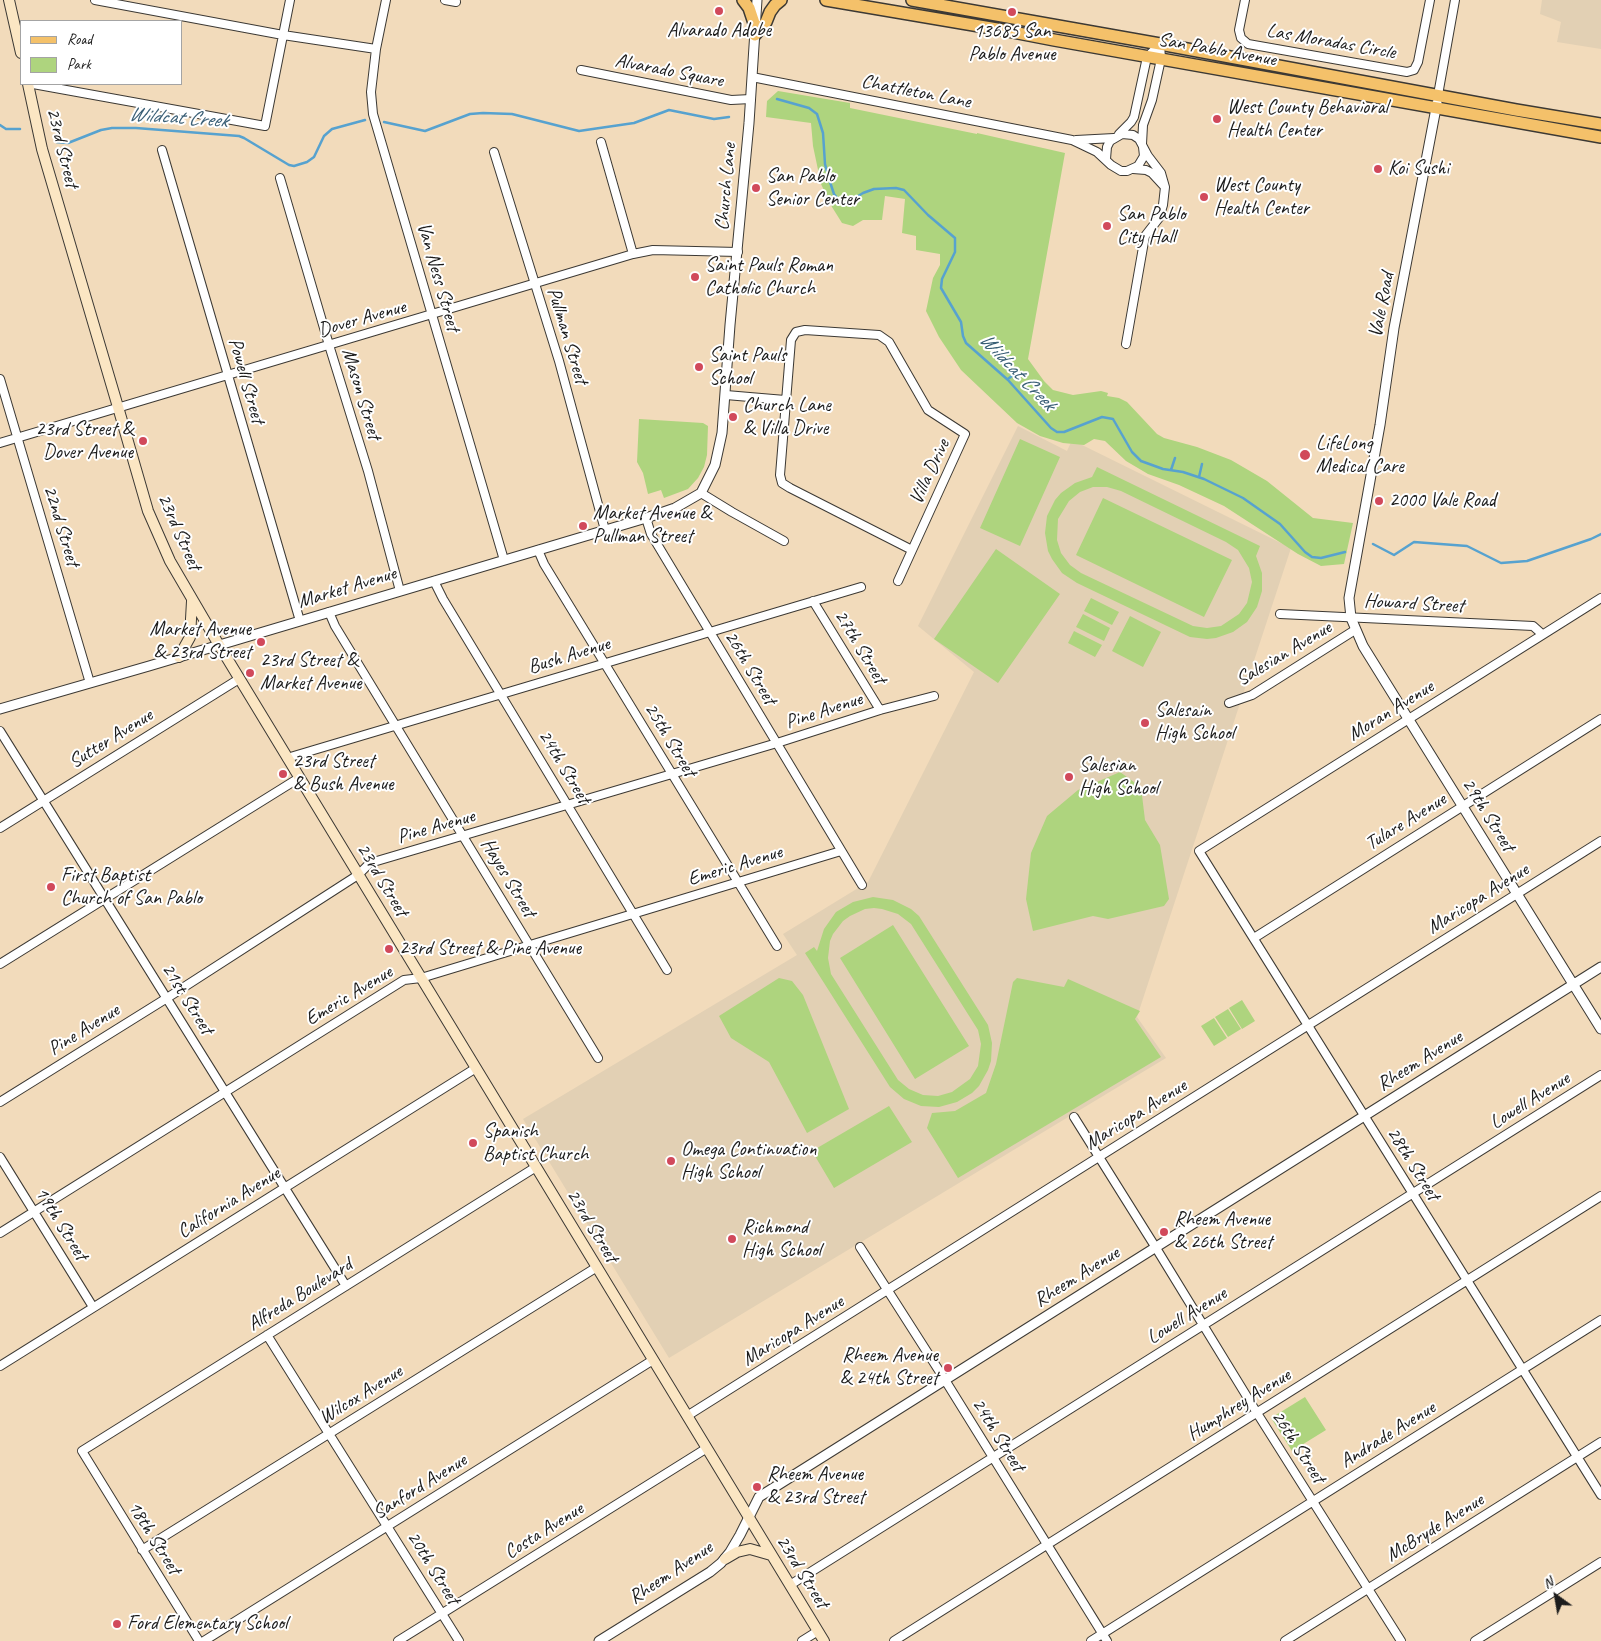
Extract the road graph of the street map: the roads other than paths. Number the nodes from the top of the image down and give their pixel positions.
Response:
1 (9, 0) edge
2 (95, 0) edge
3 (290, 0) edge
4 (386, 0) edge
5 (445, 0) edge
6 (744, 0) edge
7 (757, 0) edge
8 (781, 0) edge
9 (826, 0) edge
10 (912, 0) edge
11 (1245, 0) edge
12 (1430, 0) edge
13 (1455, 0) edge
14 (456, 2) dead end
15 (934, 4) junction
16 (881, 10) junction
17 (755, 31) junction
18 (283, 35) junction
19 (1160, 44) junction
20 (20, 48) edge
21 (376, 49) junction
22 (1147, 57) junction
23 (1161, 59) junction
24 (581, 70) dead end
25 (752, 77) junction
26 (28, 85) edge
27 (39, 85) edge
28 (1438, 95) junction
29 (751, 100) junction
30 (1436, 108) junction
31 (1601, 124) edge
32 (1115, 137) junction
33 (1601, 137) edge
34 (1072, 140) junction
35 (601, 142) dead end
36 (1143, 145) junction
37 (162, 150) dead end
38 (494, 152) dead end
39 (1106, 159) junction
40 (1133, 170) junction
41 (280, 178) dead end
42 (1165, 188) junction
43 (738, 252) junction
44 (633, 254) junction
45 (534, 284) junction
46 (432, 315) junction
47 (1126, 344) dead end
48 (329, 345) junction
49 (228, 375) junction
50 (0, 379) edge
51 (726, 395) junction
52 (786, 400) junction
53 (118, 407) junction
54 (17, 438) junction
55 (0, 443) edge
56 (701, 493) junction
57 (646, 518) junction
58 (605, 530) junction
59 (784, 541) dead end
60 (538, 550) junction
61 (912, 550) junction
62 (504, 560) junction
63 (434, 581) junction
64 (898, 581) dead end
65 (861, 587) dead end
66 (400, 591) junction
67 (1601, 598) edge
68 (192, 601) junction
69 (813, 601) junction
70 (329, 612) junction
71 (1280, 614) dead end
72 (1351, 618) junction
73 (300, 621) junction
74 (1356, 630) junction
75 (709, 631) junction
76 (1542, 634) junction
77 (219, 645) junction
78 (178, 657) junction
79 (604, 663) junction
80 (239, 679) junction
81 (90, 683) junction
82 (500, 694) junction
83 (934, 696) dead end
84 (1229, 703) dead end
85 (0, 709) edge
86 (880, 710) junction
87 (1408, 719) junction
88 (1601, 719) edge
89 (395, 725) junction
90 (0, 731) edge
91 (777, 744) junction
92 (287, 758) junction
93 (672, 774) junction
94 (299, 778) junction
95 (44, 800) junction
96 (567, 805) junction
97 (1462, 806) junction
98 (0, 828) edge
99 (463, 836) junction
100 (1601, 841) edge
101 (841, 851) junction
102 (1199, 851) joint
103 (358, 875) junction
104 (738, 883) junction
105 (862, 885) dead end
106 (1516, 894) junction
107 (105, 898) junction
108 (633, 914) junction
109 (1254, 938) junction
110 (529, 945) junction
111 (777, 946) dead end
112 (0, 964) edge
113 (1601, 967) edge
114 (667, 970) dead end
115 (421, 978) junction
116 (1573, 985) junction
117 (167, 998) junction
118 (1308, 1026) junction
119 (1601, 1029) edge
120 (598, 1058) dead end
121 (476, 1068) junction
122 (1601, 1075) edge
123 (226, 1092) junction
124 (0, 1102) edge
125 (1364, 1116) junction
126 (1074, 1117) dead end
127 (0, 1157) edge
128 (1099, 1158) junction
129 (536, 1167) junction
130 (286, 1187) junction
131 (1412, 1193) junction
132 (1601, 1196) edge
133 (34, 1212) junction
134 (0, 1233) edge
135 (860, 1247) dead end
136 (1156, 1248) junction
137 (597, 1267) junction
138 (1466, 1281) junction
139 (346, 1286) junction
140 (887, 1291) junction
141 (93, 1307) junction
142 (1601, 1320) edge
143 (1202, 1325) junction
144 (267, 1335) junction
145 (653, 1360) junction
146 (0, 1366) edge
147 (1523, 1369) junction
148 (945, 1380) junction
149 (1257, 1413) junction
150 (687, 1416) junction
151 (329, 1434) junction
152 (1601, 1442) edge
153 (707, 1448) junction
154 (82, 1451) joint
155 (1577, 1457) junction
156 (994, 1459) junction
157 (1601, 1495) edge
158 (1313, 1501) junction
159 (749, 1517) junction
160 (388, 1526) junction
161 (1046, 1545) junction
162 (142, 1550) junction
163 (771, 1555) junction
164 (725, 1559) junction
165 (1601, 1562) edge
166 (790, 1586) junction
167 (1369, 1589) junction
168 (442, 1614) junction
169 (818, 1631) junction
170 (1104, 1637) edge
171 (199, 1641) edge
172 (204, 1641) edge
173 (398, 1641) edge
174 (459, 1641) edge
175 (599, 1641) edge
176 (802, 1641) edge
177 (824, 1641) edge
178 (894, 1641) edge
179 (1091, 1641) edge
180 (1285, 1641) edge
181 (1401, 1641) edge
182 (1475, 1641) edge

1 - 20 main road
2 - 18 street
3 - 18 street
4 - 21 street, Van Ness Street
5 - 14 street
6 - 17 main road
7 - 17 street, Church Lane
8 - 17 main road
9 - 16 main road, San Pablo Avenue
10 - 15 main road, San Pablo Avenue
11 - 12 street, Las Moradas Circle
13 - 28 street, Vale Road
15 - 16 main road
15 - 19 main road, San Pablo Avenue
16 - 22 main road, San Pablo Avenue
17 - 25 street, Church Lane
18 - 21 street
18 - 27 street
19 - 22 street
19 - 23 street
19 - 28 main road, San Pablo Avenue
21 - 46 street, Van Ness Street
22 - 23 main road, San Pablo Avenue
22 - 32 street
23 - 30 main road, San Pablo Avenue
23 - 36 street
24 - 29 street, Alvarado Square
25 - 29 street, Church Lane
25 - 34 street, Chattleton Lane
26 - 53 main road, 23rd Street
28 - 30 street, Vale Road
28 - 31 main road, San Pablo Avenue
29 - 43 street, Church Lane
30 - 33 main road, San Pablo Avenue
30 - 72 street, Vale Road
32 - 34 street, Chattleton Lane
32 - 36 street
32 - 39 street
34 - 39 street, Chattleton Lane
35 - 44 street
36 - 40 street
36 - 42 street
37 - 49 street, Powell Street
38 - 45 street, Pullman Street
39 - 40 street
40 - 42 street
41 - 48 street, Mason Street
42 - 47 street
43 - 44 street, Dover Avenue
43 - 51 street, Church Lane
44 - 45 street, Dover Avenue
45 - 46 street, Dover Avenue
45 - 58 street, Pullman Street
46 - 48 street, Dover Avenue
46 - 62 street, Van Ness Street
48 - 49 street, Dover Avenue
48 - 66 street, Mason Street
49 - 53 street, Dover Avenue
49 - 73 street, Powell Street
50 - 54 street, 22nd Street
51 - 52 street
51 - 56 street, Church Lane
52 - 61 street, Villa Drive
52 - 61 street, Villa Drive
53 - 54 street, Dover Avenue
53 - 68 main road, 23rd Street
54 - 55 street, Dover Avenue
54 - 81 street, 22nd Street
56 - 57 street, Market Avenue
56 - 59 street
57 - 58 street, Market Avenue
57 - 75 street, 26th Street
58 - 60 street, Market Avenue
60 - 62 street, Market Avenue
60 - 79 street, 25th Street
61 - 64 street
62 - 63 street, Market Avenue
63 - 66 street, Market Avenue
63 - 82 street, 24th Street
65 - 69 street, Bush Avenue
66 - 70 street, Market Avenue
67 - 76 street, Moran Avenue
68 - 77 main road, 23rd Street
68 - 78 main road
69 - 75 street, Bush Avenue
69 - 86 street, 27th Street
70 - 73 street, Market Avenue
70 - 89 street, Hayes Street
71 - 72 street, Howard Street
72 - 74 street, 29th Street
72 - 76 street, Howard Street
73 - 77 street, Market Avenue
74 - 84 street, Salesian Avenue
74 - 87 street, 29th Street
75 - 79 street, Bush Avenue
75 - 91 street, 26th Street
76 - 87 street, Moran Avenue
77 - 78 street, Market Avenue
77 - 80 main road, 23rd Street
78 - 81 street, Market Avenue
79 - 82 street, Bush Avenue
79 - 93 street, 25th Street
80 - 92 main road, 23rd Street
80 - 95 street, Sutter Avenue
81 - 85 street, Market Avenue
82 - 89 street, Bush Avenue
82 - 96 street, 24th Street
83 - 86 street, Pine Avenue
86 - 91 street, Pine Avenue
87 - 97 street, 29th Street
87 - 102 street, Moran Avenue
88 - 97 street, Tulare Avenue
89 - 92 street, Bush Avenue
89 - 99 street, Hayes Street
90 - 95 street, 21st Street
91 - 93 street, Pine Avenue
91 - 101 street, 26th Street
92 - 94 main road, 23rd Street
93 - 96 street, Pine Avenue
93 - 104 street, 25th Street
94 - 103 main road, 23rd Street
94 - 107 street
95 - 98 street, Sutter Avenue
95 - 107 street, 21st Street
96 - 99 street, Pine Avenue
96 - 108 street, 24th Street
97 - 106 street, 29th Street
97 - 109 street, Tulare Avenue
99 - 103 street, Pine Avenue
99 - 110 street, Hayes Street
100 - 106 street, Maricopa Avenue
101 - 104 street, Emeric Avenue
101 - 105 street, 26th Street
102 - 109 street, 28th Street
103 - 115 main road, 23rd Street
103 - 117 street, Pine Avenue
104 - 108 street, Emeric Avenue
104 - 111 street, 25th Street
106 - 116 street, 29th Street
106 - 118 street, Maricopa Avenue
107 - 112 street
107 - 117 street, 21st Street
108 - 110 street, Emeric Avenue
108 - 114 street, 24th Street
109 - 118 street, 28th Street
110 - 115 street, Emeric Avenue
110 - 120 street, Hayes Street
113 - 116 street, Rheem Avenue
115 - 121 main road, 23rd Street
115 - 123 street, Emeric Avenue
116 - 119 street, 29th Street
116 - 125 street, Rheem Avenue
117 - 123 street, 21st Street
117 - 124 street, Pine Avenue
118 - 125 street, 28th Street
118 - 128 street, Maricopa Avenue
121 - 129 main road, 23rd Street
121 - 130 street, California Avenue
122 - 131 street, Lowell Avenue
123 - 130 street, 21st Street
123 - 133 street, Emeric Avenue
125 - 131 street, 28th Street
125 - 136 street, Rheem Avenue
126 - 128 street, 26th Street
127 - 133 street, 19th Street
128 - 136 street, 26th Street
128 - 140 street, Maricopa Avenue
129 - 137 main road, 23rd Street
129 - 139 street, Alfreda Boulevard
130 - 139 street, 21st Street
130 - 141 street, California Avenue
131 - 138 street, 28th Street
131 - 143 street, Lowell Avenue
132 - 138 street, Humphrey Avenue
133 - 134 street, Emeric Avenue
133 - 141 street, 19th Street
135 - 140 street, 24th Street
136 - 143 street, 26th Street
136 - 148 street, Rheem Avenue
137 - 145 main road, 23rd Street
137 - 151 street, Wilcox Avenue
138 - 147 street, 28th Street
138 - 149 street, Humphrey Avenue
139 - 144 street, Alfreda Boulevard
140 - 148 street, 24th Street
140 - 150 street, Maricopa Avenue
141 - 146 street, California Avenue
142 - 147 street, Andrade Avenue
143 - 149 street, 26th Street
143 - 156 street, Lowell Avenue
144 - 151 street, 20th Street
144 - 154 street, Alfreda Boulevard
145 - 150 main road, 23rd Street
145 - 160 street, Sanford Avenue
147 - 155 street, 28th Street
147 - 158 street, Andrade Avenue
148 - 156 street, 24th Street
148 - 159 street, Rheem Avenue
149 - 158 street, 26th Street
149 - 161 street, Humphrey Avenue
150 - 153 main road, 23rd Street
151 - 160 street, 20th Street
151 - 162 street, Wilcox Avenue
152 - 155 street, McBryde Avenue
153 - 159 main road, 23rd Street
153 - 168 street, Costa Avenue
154 - 162 street, 18th Street
155 - 157 street, 28th Street
155 - 167 street, McBryde Avenue
156 - 161 street, 24th Street
156 - 166 street, Lowell Avenue
158 - 167 street, 26th Street
158 - 170 street, Andrade Avenue
159 - 163 main road, 23rd Street
159 - 164 street, Rheem Avenue
160 - 168 street, 20th Street
160 - 172 street, Sanford Avenue
161 - 170 street, 24th Street
161 - 178 street, Humphrey Avenue
162 - 171 street, 18th Street
163 - 164 main road
163 - 166 main road, 23rd Street
164 - 175 street, Rheem Avenue
165 - 182 street
166 - 169 main road, 23rd Street
167 - 180 street, McBryde Avenue
167 - 181 street, 26th Street
168 - 173 street, Costa Avenue
168 - 174 street, 20th Street
169 - 176 street
169 - 177 main road, 23rd Street
170 - 179 street, Andrade Avenue

